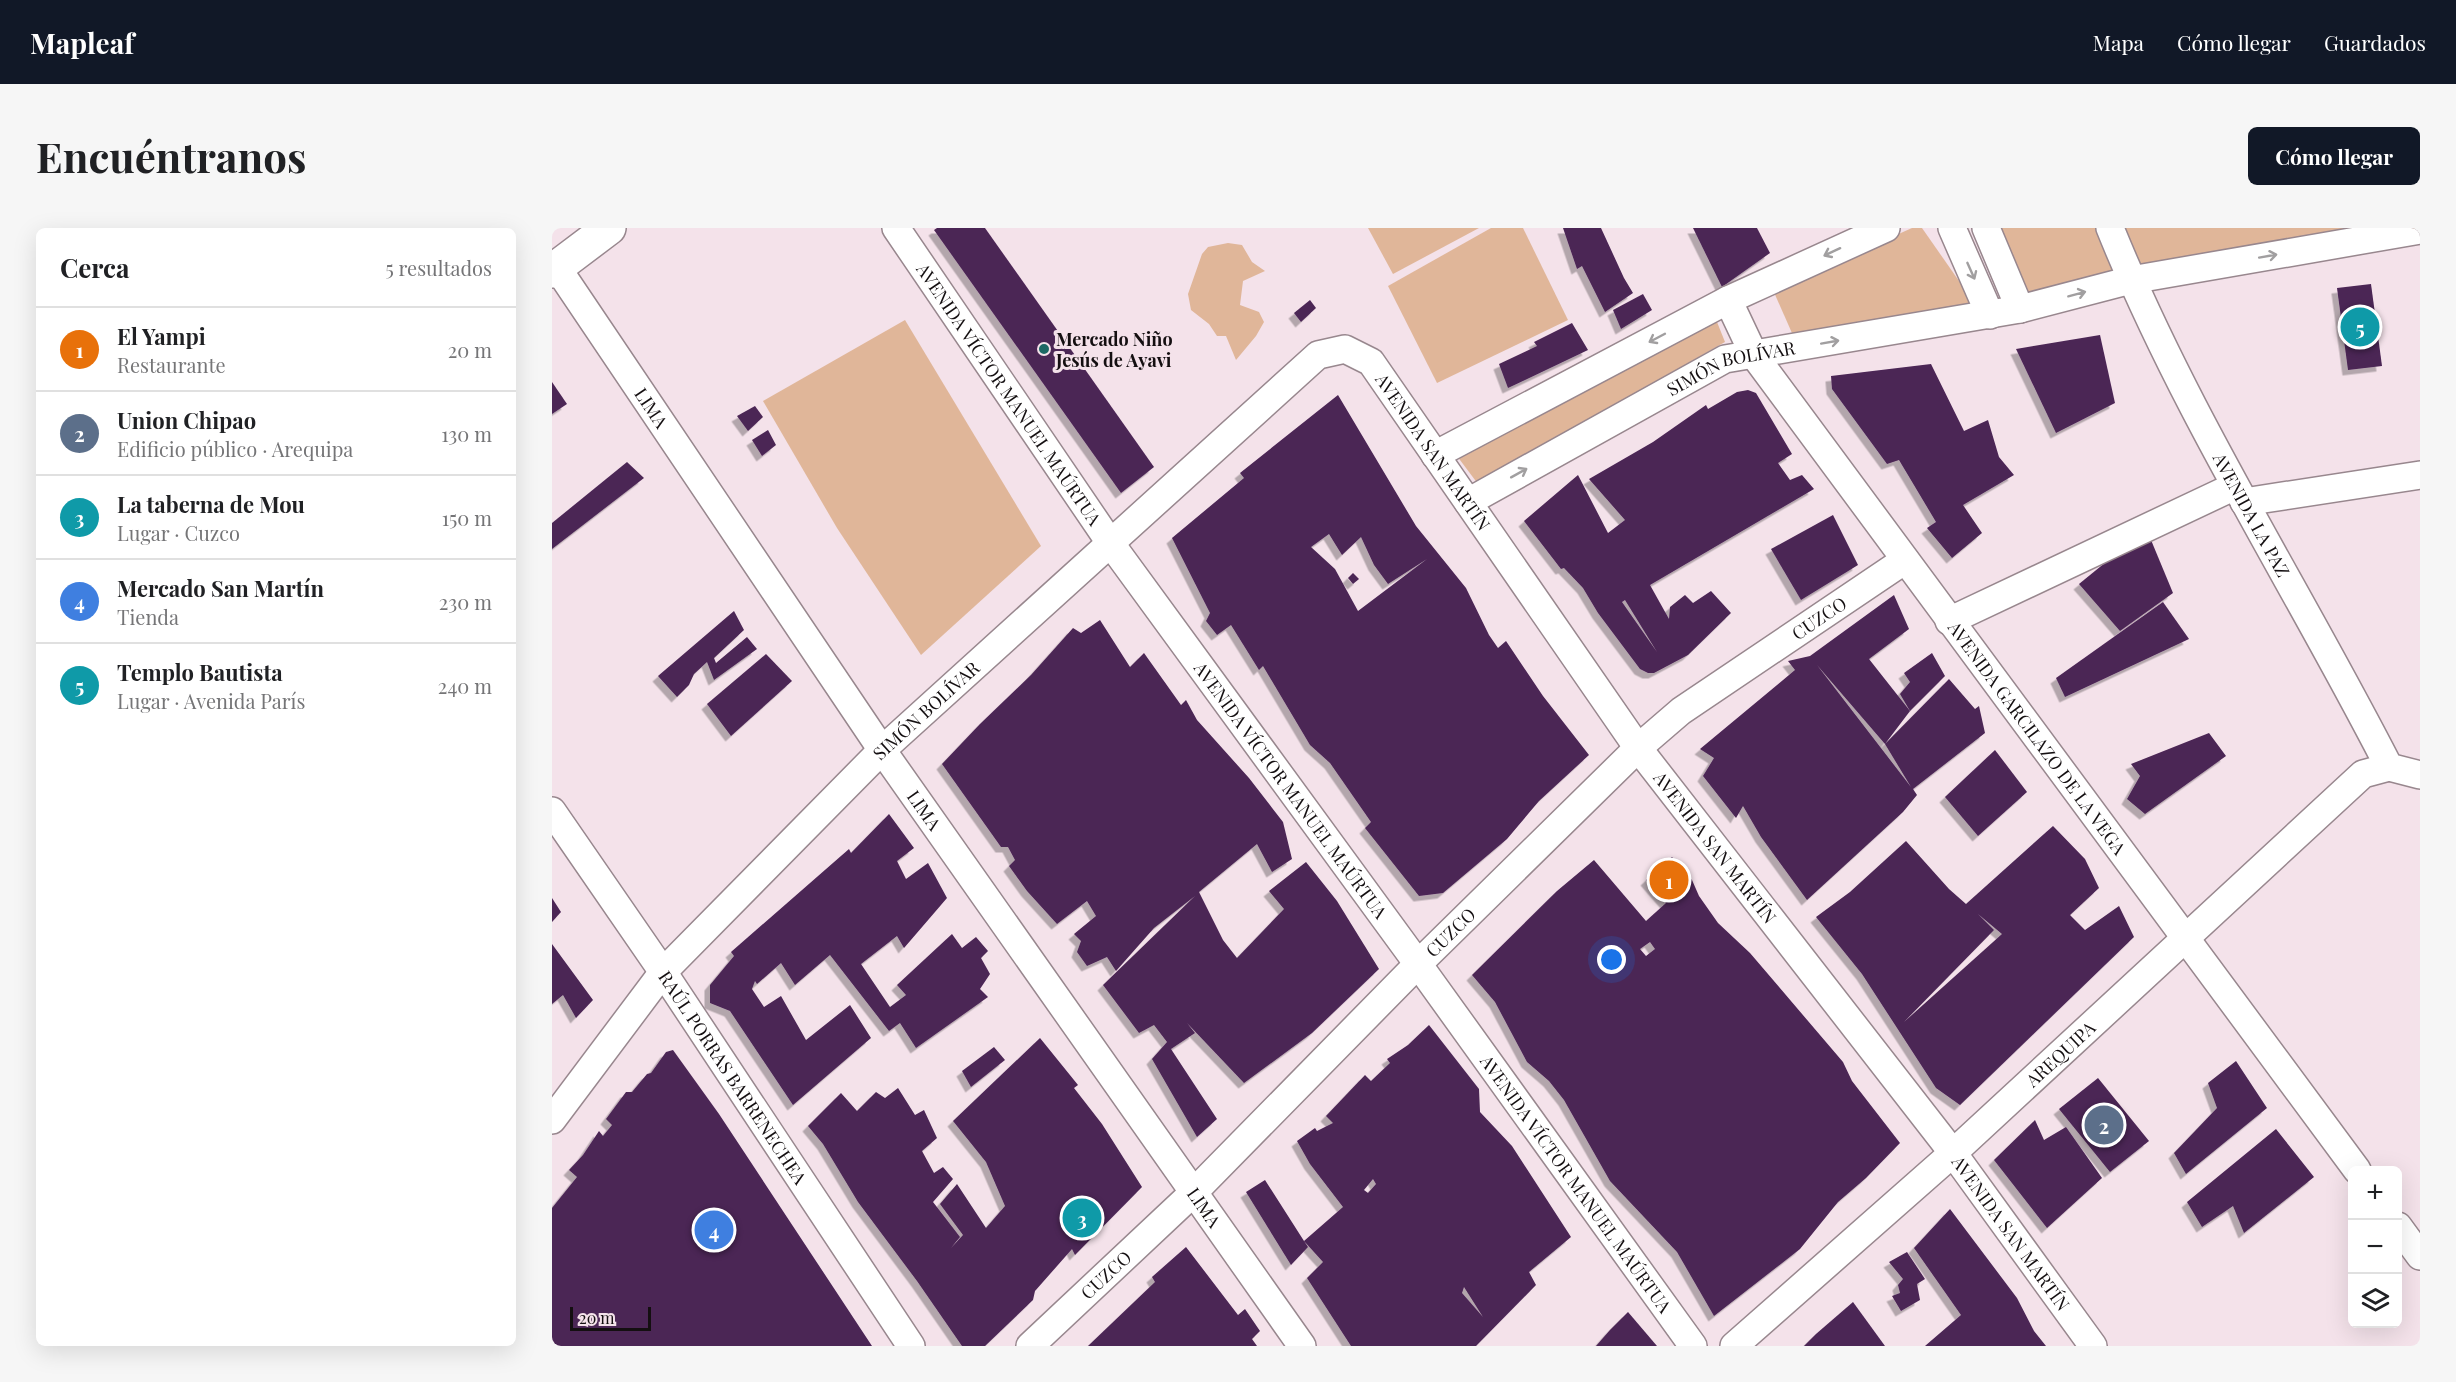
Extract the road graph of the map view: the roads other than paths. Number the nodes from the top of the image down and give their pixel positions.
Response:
1 (609, 228) edge
2 (896, 228) edge
3 (1886, 228) edge
4 (1952, 228) edge
5 (1986, 228) edge
6 (2110, 228) edge
7 (2420, 230) edge
8 (554, 268) edge
9 (2131, 280) junction
10 (1728, 300) junction
11 (2020, 309) junction
12 (1990, 315) junction
13 (1345, 349) joint
14 (1754, 355) junction
15 (1435, 455) junction
16 (2420, 475) edge
17 (2239, 494) junction
18 (1468, 502) junction
19 (1111, 544) junction
20 (1905, 560) junction
21 (1949, 621) junction
22 (1638, 748) junction
23 (882, 750) junction
24 (2389, 766) junction
25 (2420, 775) edge
26 (552, 811) edge
27 (2186, 939) junction
28 (1418, 964) junction
29 (663, 972) junction
30 (552, 1120) edge
31 (1953, 1154) junction
32 (2354, 1166) edge
33 (1194, 1192) junction
34 (2402, 1233) edge
35 (2420, 1256) edge
36 (912, 1346) edge
37 (1030, 1346) edge
38 (1302, 1346) edge
39 (1693, 1346) edge
40 (1734, 1346) edge
41 (2093, 1346) edge

1 - 8 main road
2 - 19 street, AVENIDA VÍCTOR MANUEL MAÚRTUA
3 -> 10 street
4 -> 12 street
5 - 11 street
6 - 9 street, AVENIDA LA PAZ
9 -> 7 street, SIMÓN BOLÍVAR
8 - 23 street, LIMA
11 -> 9 street, SIMÓN BOLÍVAR
9 - 17 street, AVENIDA LA PAZ
10 - 14 street, AVENIDA GARCILAZO DE LA VEGA
10 -> 15 street
11 - 12 street, SIMÓN BOLÍVAR
14 -> 12 street, SIMÓN BOLÍVAR
13 - 15 street, AVENIDA SAN MARTÍN
13 - 19 street, SIMÓN BOLÍVAR
18 -> 14 street, SIMÓN BOLÍVAR
14 - 20 street, AVENIDA GARCILAZO DE LA VEGA
15 - 18 street, AVENIDA SAN MARTÍN
16 - 17 street
17 - 21 street
17 - 24 street, AVENIDA LA PAZ
18 - 22 street, AVENIDA SAN MARTÍN
19 - 23 street, SIMÓN BOLÍVAR
19 - 28 street, AVENIDA VÍCTOR MANUEL MAÚRTUA
20 - 21 street, AVENIDA GARCILAZO DE LA VEGA
20 - 22 street, CUZCO
21 - 27 street, AVENIDA GARCILAZO DE LA VEGA
22 - 28 street, CUZCO
22 - 31 street, AVENIDA SAN MARTÍN
23 - 29 street, SIMÓN BOLÍVAR
23 - 33 street, LIMA
24 - 25 street
24 - 27 street, AREQUIPA
26 - 29 street, RAÚL PORRAS BARRENECHEA
27 - 31 street, AREQUIPA
27 - 32 street, AVENIDA GARCILAZO DE LA VEGA
28 - 33 street, CUZCO
28 - 39 street, AVENIDA VÍCTOR MANUEL MAÚRTUA
29 - 30 street, SIMÓN BOLÍVAR
29 - 36 street, RAÚL PORRAS BARRENECHEA
31 - 40 street, AREQUIPA
31 - 41 street, AVENIDA SAN MARTÍN
33 - 37 street, CUZCO
33 - 38 street, LIMA
34 - 35 street

